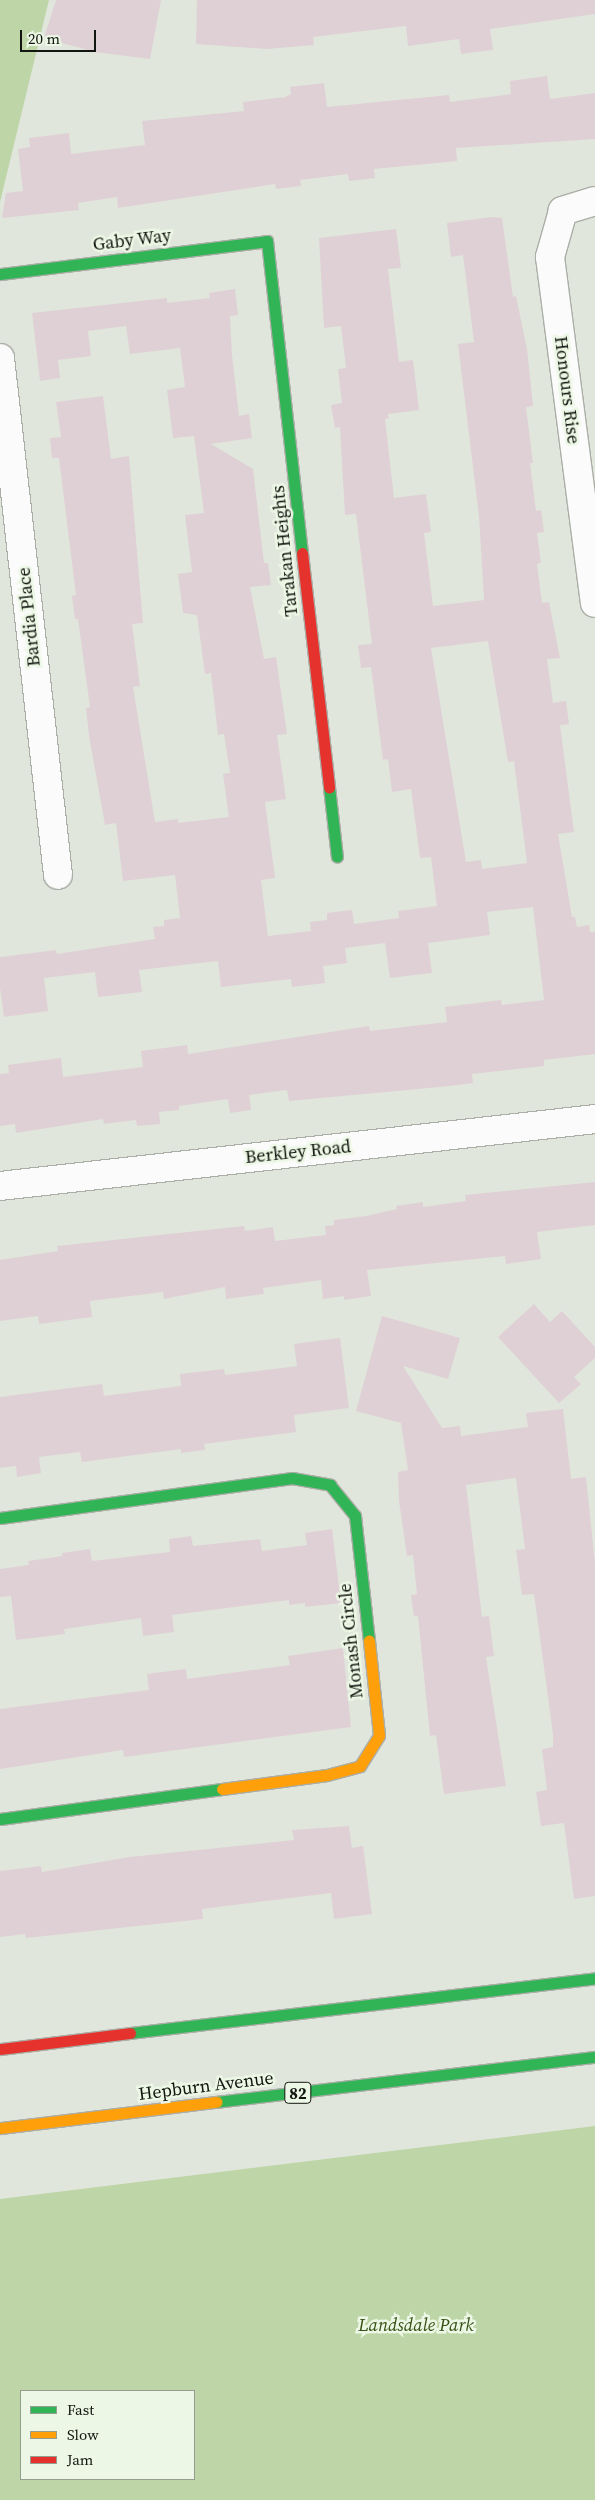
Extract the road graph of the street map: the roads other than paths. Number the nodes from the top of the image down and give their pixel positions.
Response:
1 (595, 201) edge
2 (267, 241) joint
3 (0, 274) edge
4 (0, 358) edge
5 (595, 603) edge
6 (337, 857) dead end
7 (58, 875) dead end
8 (595, 1119) edge
9 (0, 1186) edge
10 (0, 1518) edge
11 (0, 1819) edge
12 (595, 1978) edge
13 (0, 2049) edge
14 (595, 2057) edge
15 (0, 2128) edge

1 - 5 street, Honours Rise
2 - 3 street, Gaby Way
2 - 6 street, Tarakan Heights
4 - 7 street, Bardia Place
8 - 9 street, Berkley Road
10 - 11 street, Monash Circle
12 - 13 street
14 - 15 street, Hepburn Avenue / 82

